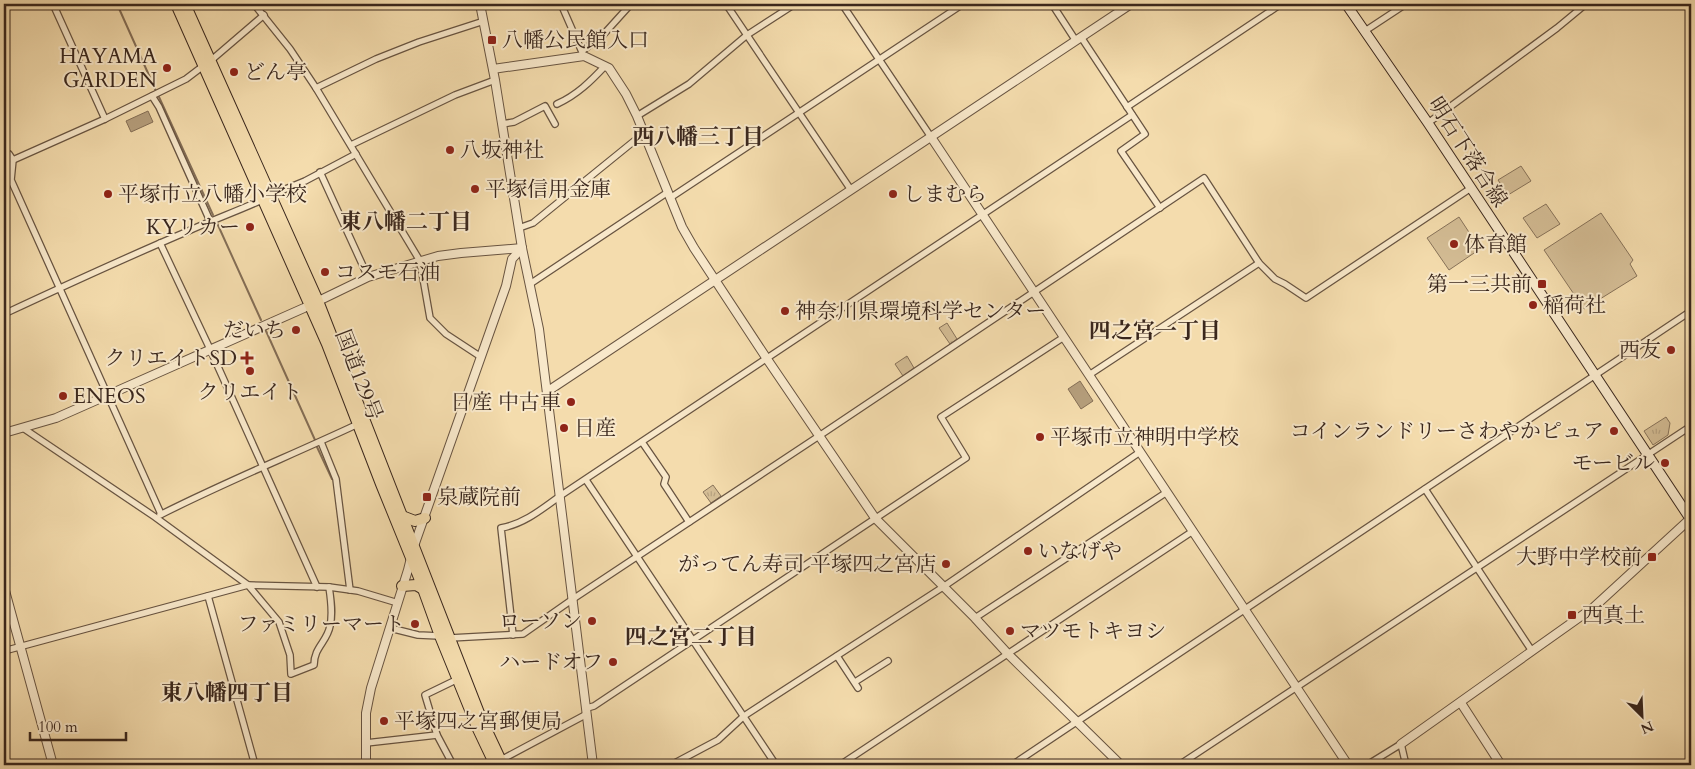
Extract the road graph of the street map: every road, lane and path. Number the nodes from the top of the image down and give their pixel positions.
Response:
1 (53, 4) edge
2 (176, 4) edge
3 (185, 4) edge
4 (254, 4) edge
5 (261, 4) edge
6 (480, 4) edge
7 (561, 4) edge
8 (632, 4) edge
9 (726, 4) edge
10 (795, 4) edge
11 (842, 4) edge
12 (963, 4) edge
13 (1052, 4) edge
14 (1131, 4) edge
15 (1281, 4) edge
16 (1346, 4) edge
17 (1406, 4) edge
18 (1586, 4) edge
19 (262, 13) junction
20 (484, 21) junction
21 (1365, 31) junction
22 (747, 35) junction
23 (1079, 39) junction
24 (583, 53) junction
25 (879, 59) junction
26 (207, 63) junction
27 (605, 66) junction
28 (493, 69) junction
29 (495, 80) junction
30 (316, 88) junction
31 (152, 96) junction
32 (557, 104) dead end
33 (1127, 107) junction
34 (799, 113) junction
35 (1132, 115) junction
36 (637, 116) junction
37 (105, 119) junction
38 (1428, 123) junction
39 (502, 124) junction
40 (556, 124) dead end
41 (644, 134) junction
42 (931, 137) junction
43 (351, 145) junction
44 (4, 153) edge
45 (356, 154) junction
46 (13, 160) junction
47 (320, 172) junction
48 (1471, 188) junction
49 (850, 190) junction
50 (669, 195) junction
51 (268, 197) junction
52 (1160, 208) junction
53 (983, 215) junction
54 (210, 221) junction
55 (519, 228) junction
56 (160, 243) junction
57 (522, 248) junction
58 (420, 261) junction
59 (1259, 263) junction
60 (368, 277) junction
61 (715, 280) junction
62 (530, 284) junction
63 (59, 288) junction
64 (1034, 292) junction
65 (314, 303) junction
66 (1691, 311) edge
67 (4, 314) edge
68 (1064, 338) junction
69 (210, 349) junction
70 (481, 357) junction
71 (767, 359) junction
72 (1089, 375) junction
73 (1595, 375) junction
74 (548, 391) junction
75 (108, 395) junction
76 (358, 424) junction
77 (1691, 426) edge
78 (23, 428) junction
79 (4, 433) edge
80 (819, 436) junction
81 (321, 442) junction
82 (642, 442) junction
83 (1140, 452) junction
84 (1648, 454) junction
85 (263, 466) junction
86 (586, 480) junction
87 (1426, 489) junction
88 (1167, 492) junction
89 (560, 496) junction
90 (158, 515) junction
91 (402, 516) junction
92 (425, 518) junction
93 (875, 518) junction
94 (1691, 519) edge
95 (689, 522) junction
96 (1193, 531) junction
97 (414, 546) junction
98 (638, 556) junction
99 (411, 558) junction
100 (1477, 567) junction
101 (248, 585) junction
102 (402, 586) junction
103 (4, 587) edge
104 (318, 587) junction
105 (329, 587) junction
106 (943, 587) junction
107 (424, 589) junction
108 (350, 590) junction
109 (208, 596) junction
110 (573, 599) junction
111 (398, 603) junction
112 (1245, 609) junction
113 (975, 618) junction
114 (390, 628) junction
115 (514, 635) junction
116 (445, 637) junction
117 (693, 639) junction
118 (20, 646) junction
119 (4, 651) edge
120 (1532, 652) junction
121 (1008, 654) junction
122 (837, 656) junction
123 (888, 661) dead end
124 (458, 679) junction
125 (1296, 687) junction
126 (1461, 703) junction
127 (587, 711) junction
128 (744, 716) junction
129 (1078, 722) junction
130 (437, 735) junction
131 (366, 743) junction
132 (1401, 744) junction
133 (497, 764) edge
134 (53, 765) edge
135 (255, 765) edge
136 (366, 765) edge
137 (453, 765) edge
138 (593, 765) edge
139 (671, 765) edge
140 (776, 765) edge
141 (840, 765) edge
142 (1012, 765) edge
143 (1121, 765) edge
144 (1179, 765) edge
145 (1348, 765) edge
146 (1367, 765) edge
147 (1406, 765) edge
148 (1501, 765) edge

1 - 37 street
2 - 26 highway, 国道129号
3 - 26 highway, 国道129号
4 - 19 street
5 - 19 street
6 - 20 street
7 - 24 street
8 - 24 street
9 - 22 street
10 - 22 street
11 - 25 street
12 - 25 street
13 - 23 street
14 - 23 street
15 - 33 street
16 - 21 main road, 明石下落合線
17 - 21 street
18 - 38 street
19 - 26 street
19 - 30 street
20 - 28 street
20 - 30 street
21 - 38 main road, 明石下落合線
22 - 34 street
22 - 36 street
23 - 33 street
23 - 42 street
24 - 27 street
24 - 28 street
25 - 34 street
25 - 42 street
26 - 31 street
26 - 51 highway, 国道129号
27 - 32 street
27 - 36 street
28 - 29 street
29 - 39 street
29 - 43 street
30 - 43 street
31 - 37 street
31 - 54 street
33 - 35 street
34 - 49 street
34 - 50 street
35 - 52 street
35 - 53 street
36 - 41 street
37 - 46 street
38 - 48 main road, 明石下落合線
39 - 40 street
39 - 55 street
41 - 50 street
41 - 55 street
42 - 49 street
42 - 53 street
43 - 45 street
44 - 46 street
45 - 47 street
45 - 58 street
46 - 63 street
47 - 51 street
47 - 60 street
48 - 59 street
48 - 73 main road, 明石下落合線
49 - 61 street
50 - 61 street
50 - 62 street
51 - 54 street
51 - 65 highway, 国道129号
52 - 59 street
52 - 64 street
53 - 64 street
53 - 71 street
54 - 56 street
55 - 57 street
56 - 63 street
56 - 69 street
57 - 58 street
57 - 62 street
57 - 70 street
58 - 60 street
58 - 70 street
59 - 72 street
60 - 65 street
61 - 71 street
61 - 74 street
62 - 74 street
63 - 67 street
63 - 75 street
64 - 68 street
64 - 80 street
65 - 69 street
65 - 76 highway, 国道129号
65 - 91 highway, 国道129号
66 - 73 street
68 - 72 street
68 - 93 street
69 - 75 street
69 - 85 street
70 - 92 street
71 - 80 street
71 - 82 street
72 - 83 street
73 - 84 main road, 明石下落合線
73 - 87 street
74 - 89 street
75 - 78 street
75 - 90 street
76 - 81 street
76 - 99 highway, 国道129号
77 - 84 street
78 - 79 street
78 - 90 street
80 - 93 street
80 - 95 street
81 - 85 street
81 - 108 street
82 - 86 street
82 - 95 street
83 - 88 street
83 - 106 street
84 - 94 main road, 明石下落合線
84 - 100 street
85 - 90 street
85 - 104 street
86 - 89 street
86 - 98 street
87 - 100 street
87 - 112 street
88 - 96 street
88 - 113 street
89 - 110 street
89 - 115 street
90 - 101 street
91 - 92 highway
91 - 97 highway, 国道129号
92 - 97 street
93 - 106 street
93 - 117 street
94 - 120 street
95 - 98 street
96 - 112 street
96 - 121 street
97 - 99 street
97 - 116 highway, 国道129号
98 - 110 street
98 - 117 street
99 - 102 street
99 - 107 highway, 国道129号
100 - 120 street
100 - 125 street
101 - 104 street
101 - 105 street
101 - 109 street
102 - 107 highway
102 - 111 street
103 - 118 street
104 - 105 street
105 - 108 street
106 - 113 street
106 - 122 street
107 - 116 highway, 国道129号
108 - 111 street
109 - 118 street
109 - 135 street
110 - 115 street
110 - 127 street
111 - 114 street
112 - 125 street
112 - 129 street
113 - 121 street
114 - 116 street
114 - 131 street
115 - 116 street
116 - 124 highway, 国道129号
116 - 133 highway, 国道129号
117 - 127 street
117 - 128 street
118 - 119 street
118 - 134 street
120 - 126 street
121 - 129 street
121 - 141 street
122 - 123 street
122 - 128 street
124 - 130 street
124 - 133 highway, 国道129号
125 - 144 street
125 - 145 street
126 - 132 street
126 - 148 street
127 - 133 street
127 - 138 street
128 - 139 street
128 - 140 street
129 - 142 street
129 - 143 street
130 - 131 street
130 - 137 street
131 - 136 street
132 - 146 street
132 - 147 street

